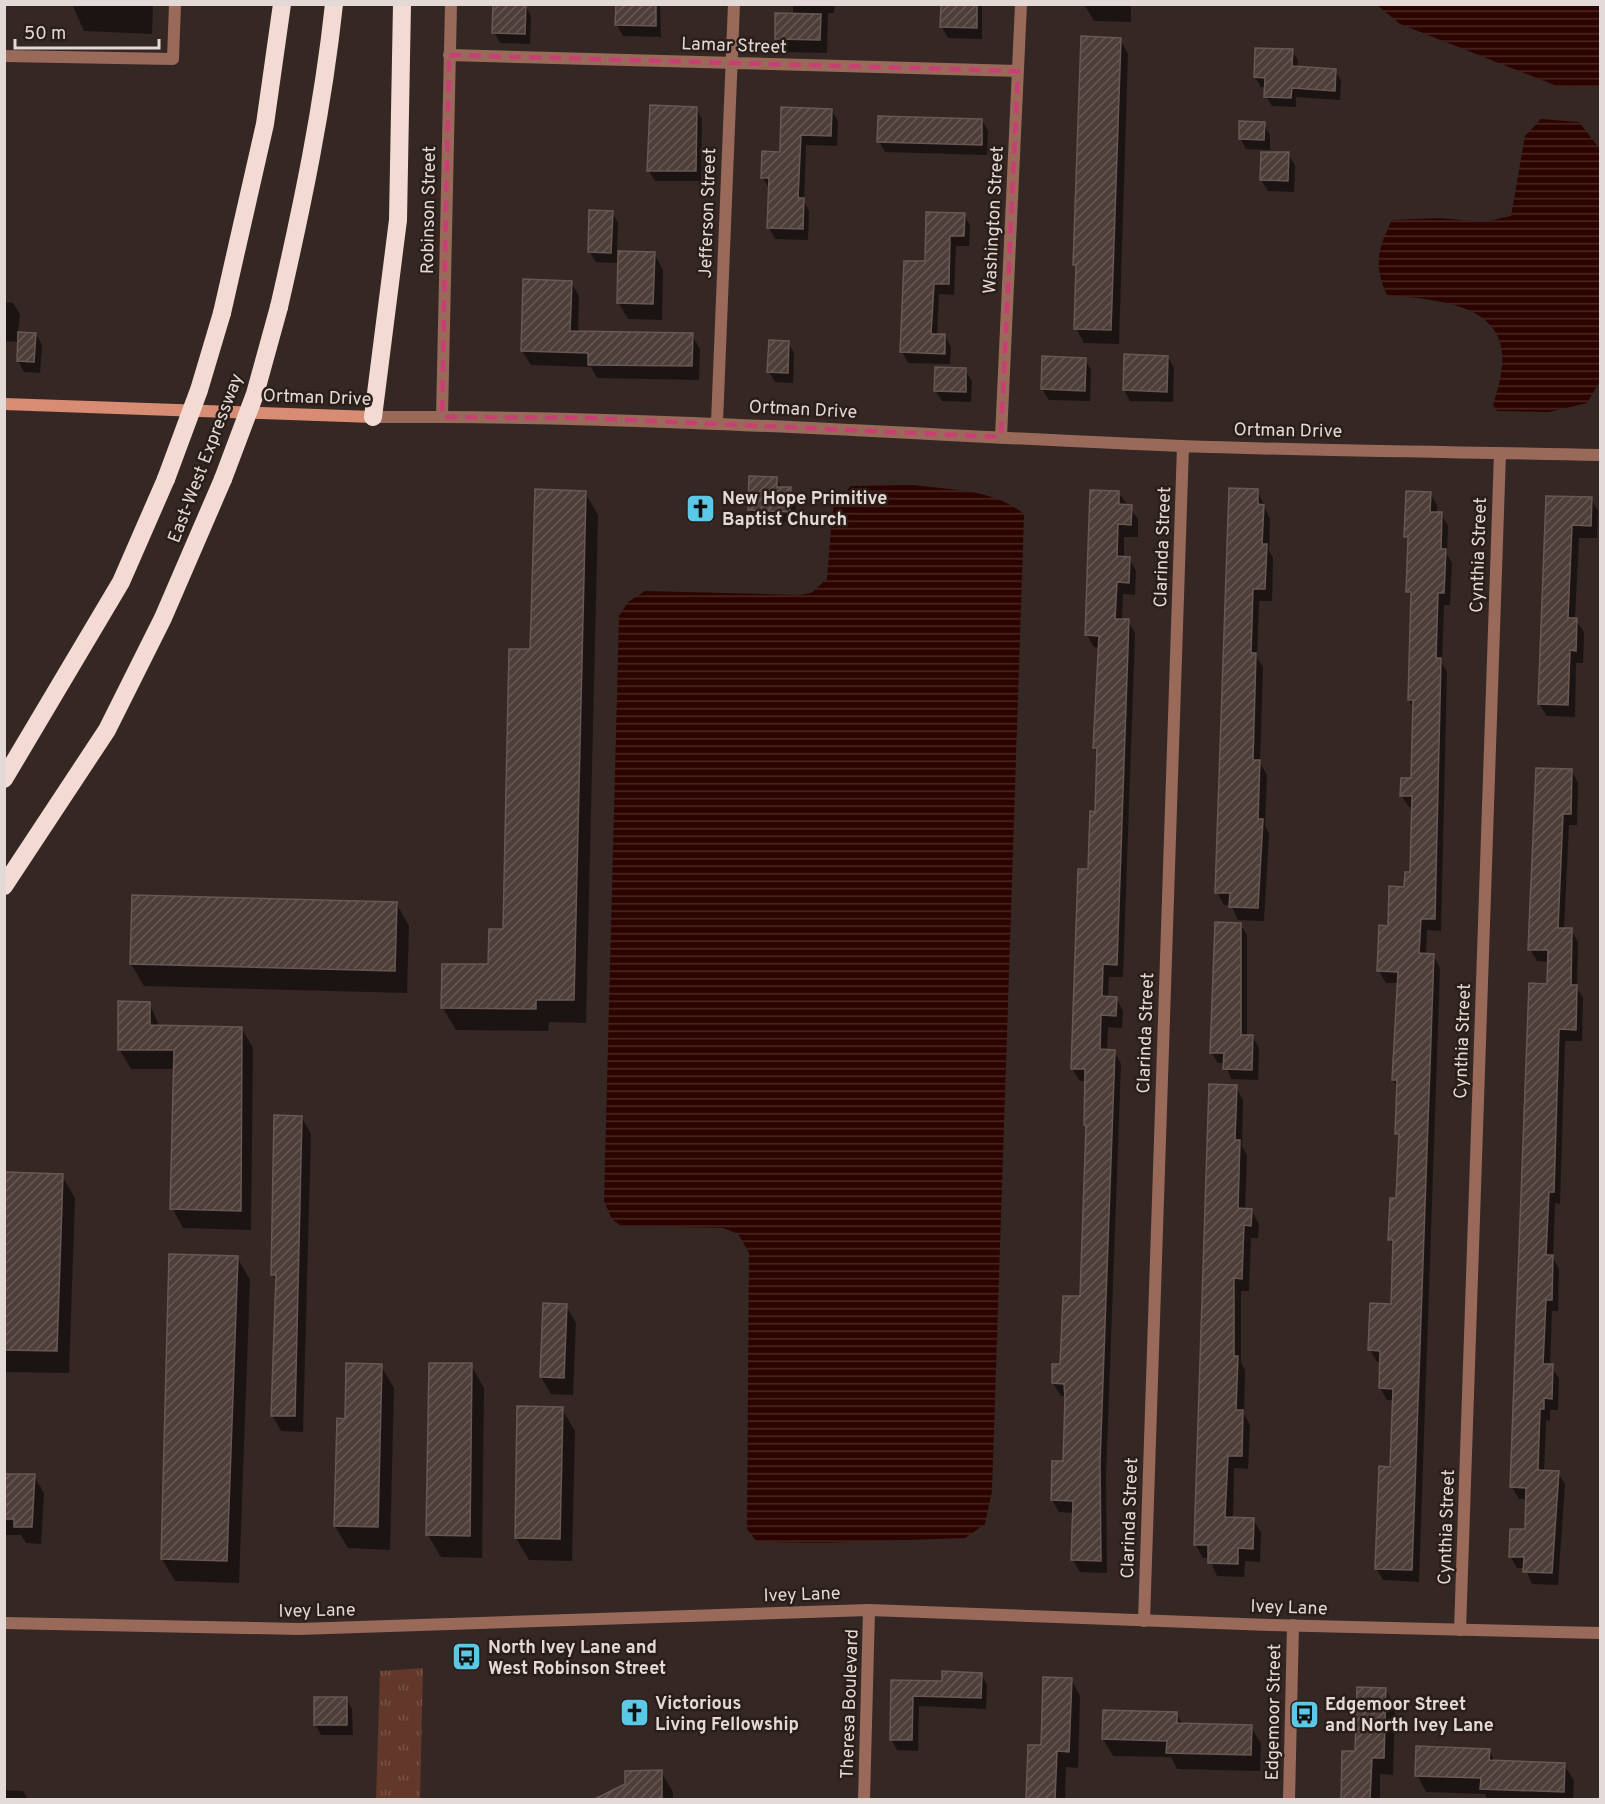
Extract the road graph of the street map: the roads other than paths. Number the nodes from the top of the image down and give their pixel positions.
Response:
1 (175, 4) edge
2 (282, 4) edge
3 (334, 4) edge
4 (402, 4) edge
5 (451, 4) edge
6 (734, 4) edge
7 (1021, 4) edge
8 (449, 55) junction
9 (4, 56) edge
10 (731, 63) junction
11 (1018, 71) junction
12 (4, 404) edge
13 (373, 417) junction
14 (442, 417) junction
15 (717, 422) junction
16 (1001, 437) junction
17 (1183, 446) junction
18 (1500, 453) junction
19 (1600, 455) edge
20 (4, 779) edge
21 (4, 886) edge
22 (869, 1610) junction
23 (1144, 1621) junction
24 (4, 1623) edge
25 (1293, 1625) junction
26 (1460, 1630) junction
27 (1600, 1633) edge
28 (864, 1800) edge
29 (1289, 1800) edge

1 - 9 street
2 - 20 highway, East-West Expressway, bridge
3 - 21 highway, East-West Expressway, bridge
4 - 13 highway
5 - 8 street, Robinson Street
6 - 10 street, Jefferson Street
7 - 11 street, Washington Street
8 - 10 street, Lamar Street
8 - 14 street, Robinson Street
10 - 11 street, Lamar Street
10 - 15 street, Jefferson Street
11 - 16 street, Washington Street
12 - 13 main road, Ortman Drive
13 - 14 street, Ortman Drive
14 - 15 street, Ortman Drive
15 - 16 street, Ortman Drive
16 - 17 street, Ortman Drive
17 - 18 street, Ortman Drive
17 - 23 street, Clarinda Street
18 - 19 street, Ortman Drive
18 - 26 street, Cynthia Street
22 - 23 street, Ivey Lane
22 - 24 street, Ivey Lane
22 - 28 street, Theresa Boulevard
23 - 25 street, Ivey Lane
25 - 26 street, Ivey Lane
25 - 29 street, Edgemoor Street
26 - 27 street, Ivey Lane

